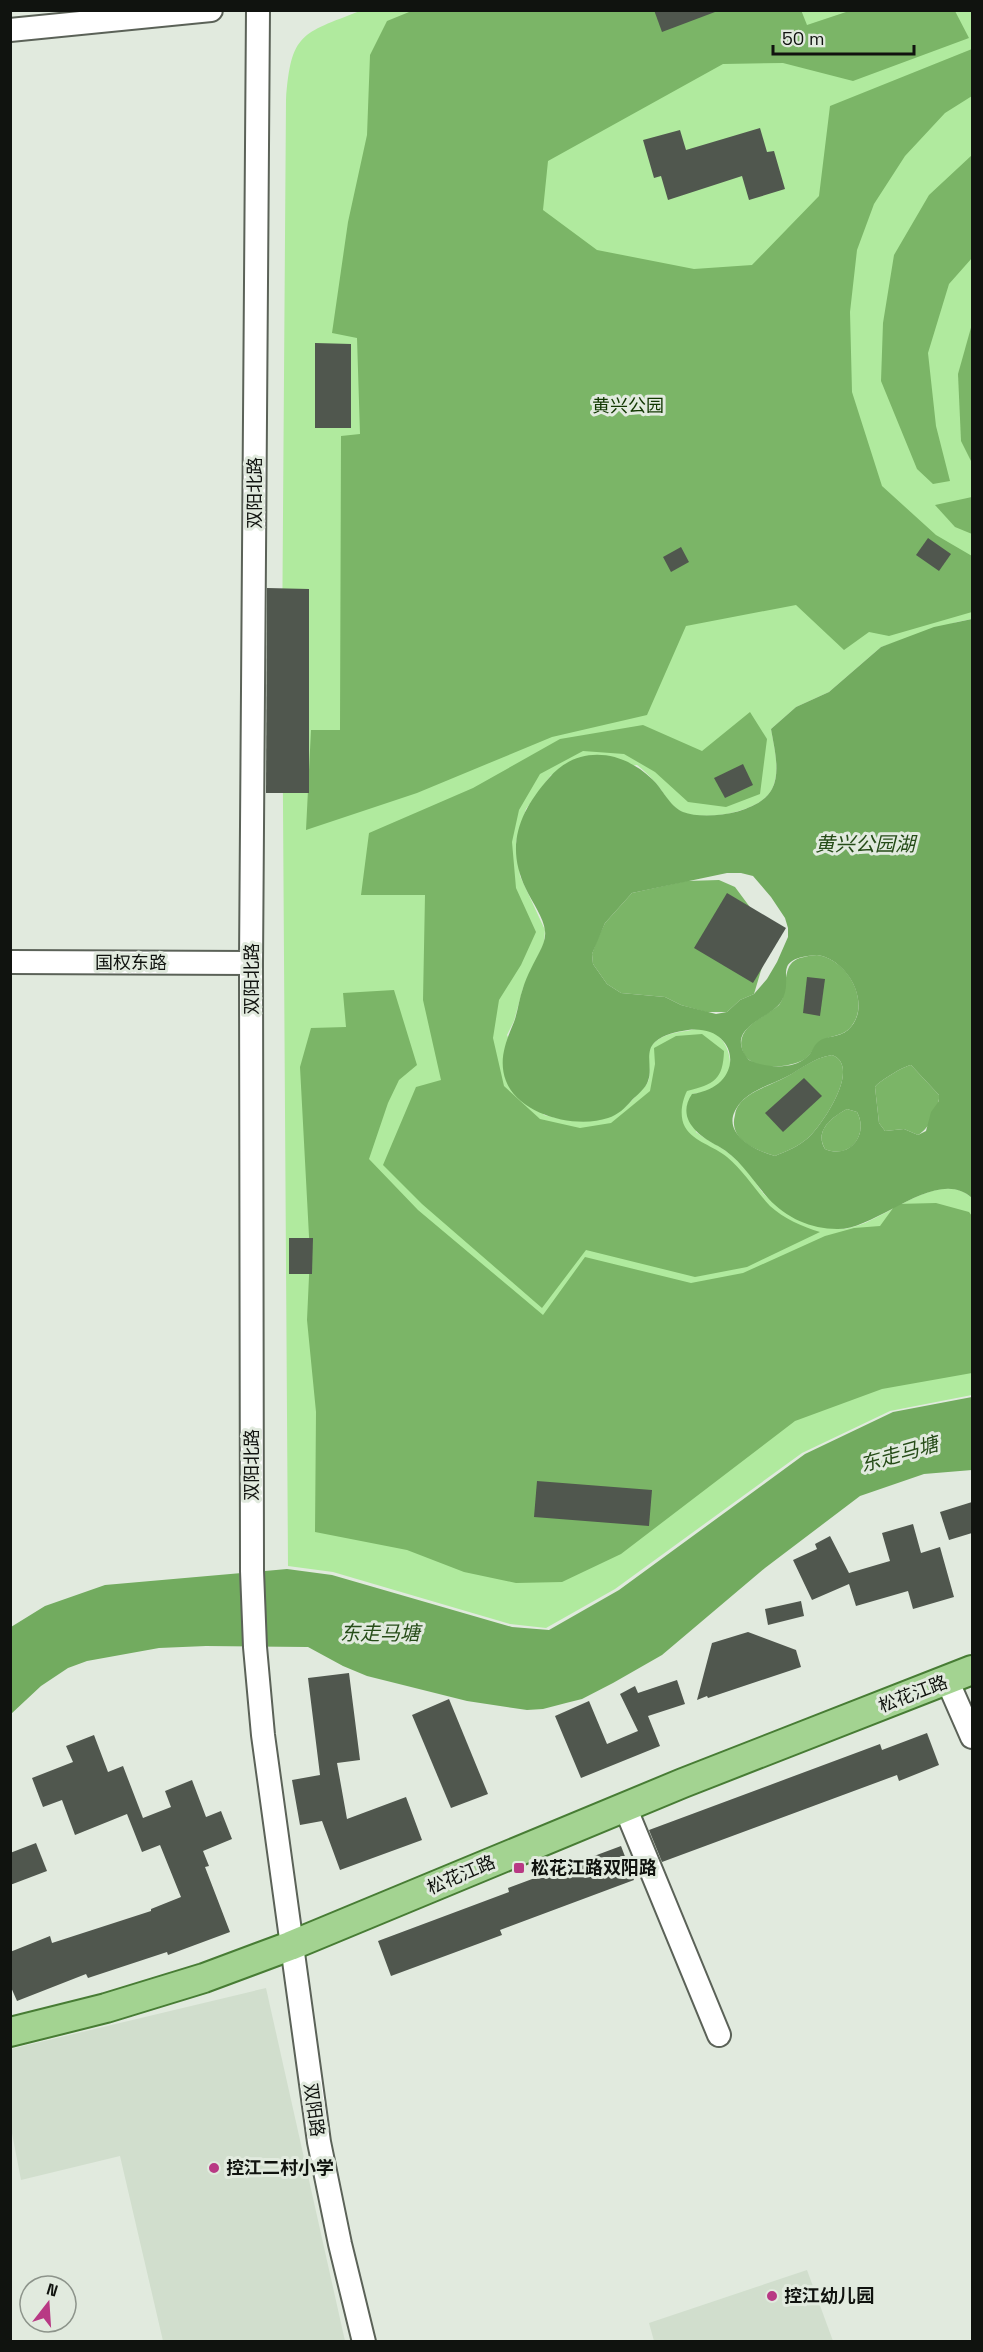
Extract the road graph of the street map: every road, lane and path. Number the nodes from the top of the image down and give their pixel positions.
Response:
1 (211, 10) edge
2 (258, 10) edge
3 (10, 30) edge
4 (10, 962) edge
5 (251, 963) junction
6 (960, 1675) edge
7 (972, 1737) edge
8 (625, 1807) junction
9 (290, 1946) junction
10 (10, 2032) edge
11 (718, 2036) dead end
12 (364, 2342) edge

1 - 3 street
2 - 5 street, 双阳北路
4 - 5 street, 国权东路
5 - 9 street, 双阳北路
6 - 7 street
6 - 8 main road, 松花江路
8 - 9 main road, 松花江路
8 - 11 street
9 - 10 main road, 松花江路
9 - 12 street, 双阳路

